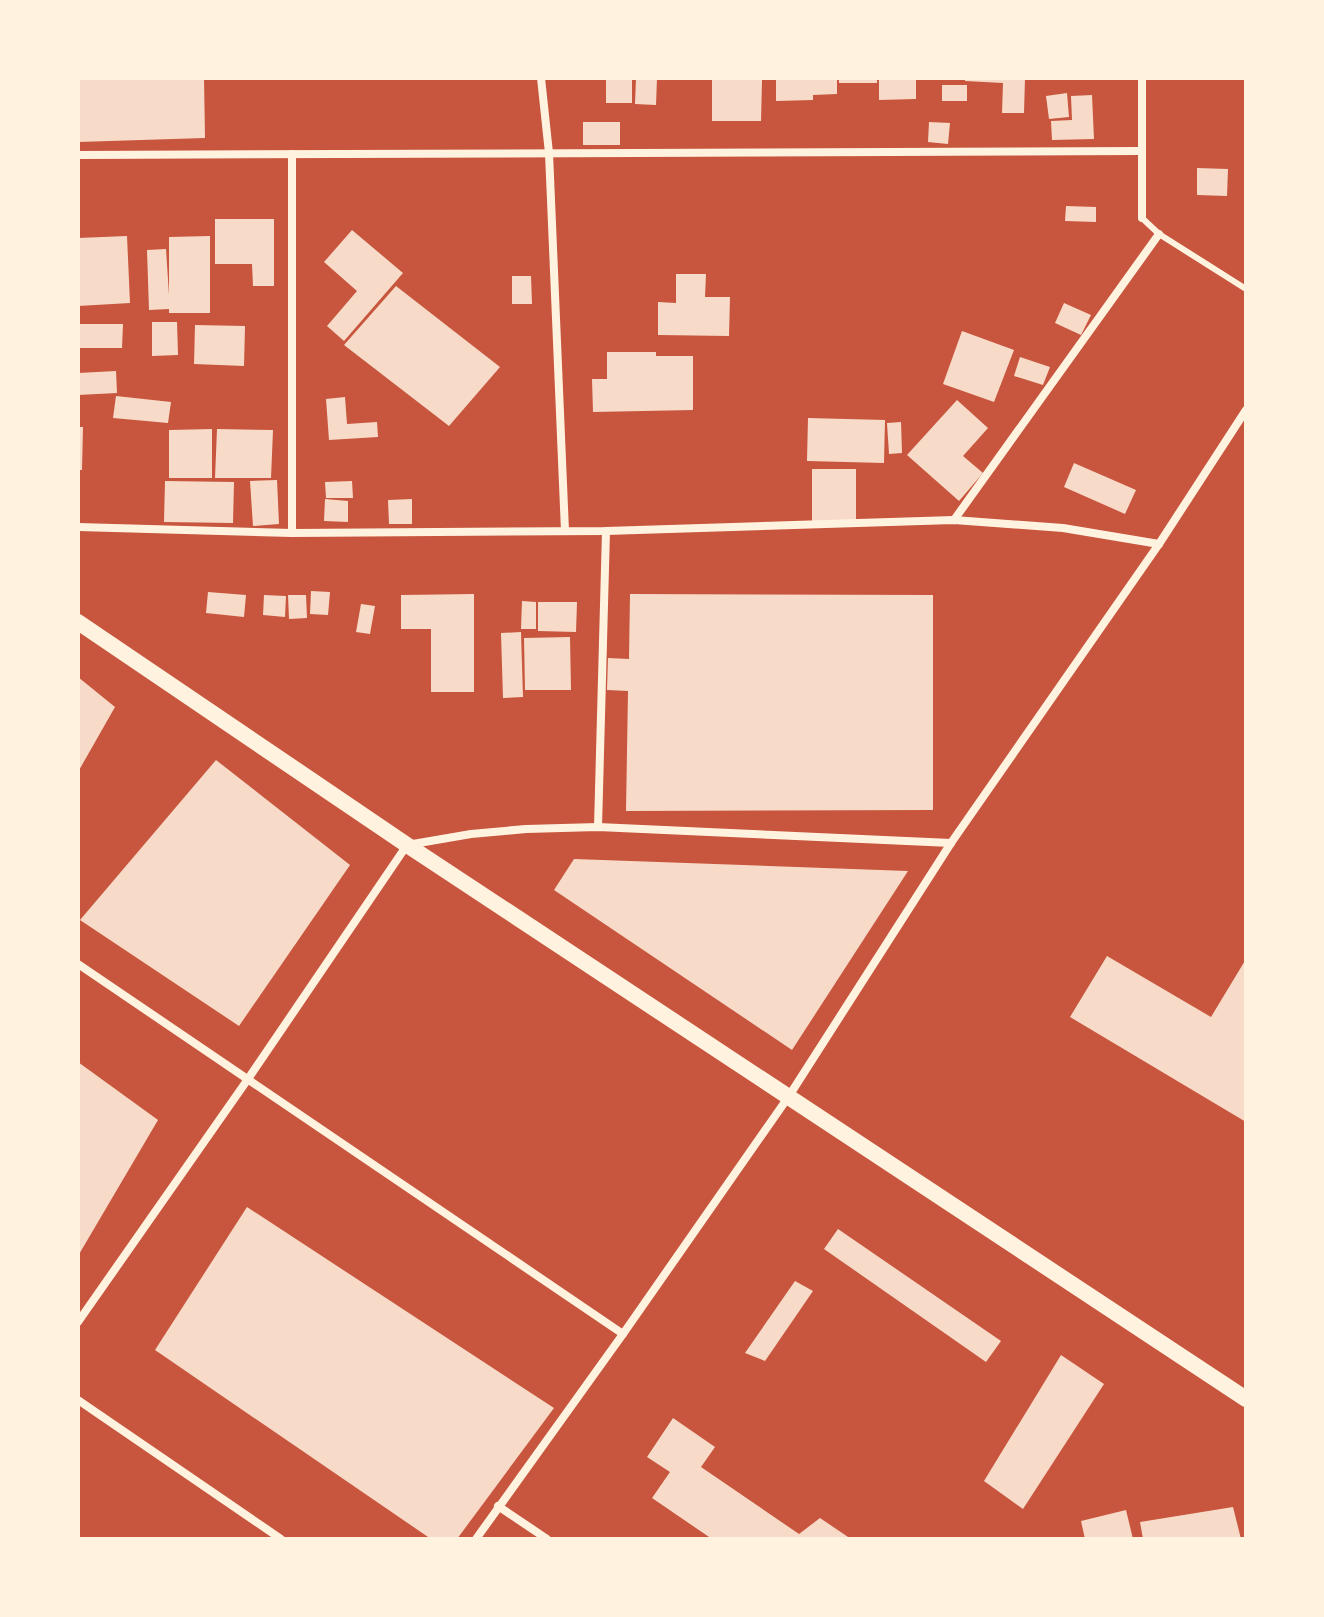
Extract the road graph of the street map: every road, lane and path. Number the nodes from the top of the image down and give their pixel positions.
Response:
1 (541, 78) edge
2 (1142, 78) edge
3 (1142, 151) junction
4 (549, 153) junction
5 (292, 154) junction
6 (78, 155) edge
7 (1142, 218) joint
8 (1159, 234) junction
9 (1246, 289) edge
10 (1246, 410) edge
11 (954, 520) junction
12 (78, 527) edge
13 (565, 531) junction
14 (606, 531) junction
15 (292, 533) junction
16 (1159, 544) junction
17 (78, 622) edge
18 (598, 827) junction
19 (951, 843) junction
20 (407, 845) junction
21 (78, 964) edge
22 (248, 1079) junction
23 (789, 1096) junction
24 (78, 1322) edge
25 (623, 1334) junction
26 (1246, 1399) edge
27 (78, 1400) edge
28 (498, 1506) junction
29 (281, 1539) edge
30 (476, 1539) edge
31 (547, 1539) edge

1 - 4 street
2 - 3 street
3 - 4 street
3 - 7 street
4 - 5 street
4 - 13 street
5 - 6 street
5 - 15 street
7 - 8 lane
8 - 9 lane
8 - 11 street
10 - 16 street
11 - 14 street
11 - 16 street
12 - 15 street
13 - 14 street
13 - 15 street
14 - 18 street
16 - 19 street
17 - 20 main road
18 - 19 street
18 - 20 street
19 - 23 street
20 - 22 street
20 - 23 main road
21 - 22 street
22 - 24 street
22 - 25 street
23 - 25 street
23 - 26 main road
25 - 28 street
27 - 29 street
28 - 30 street
28 - 31 street

